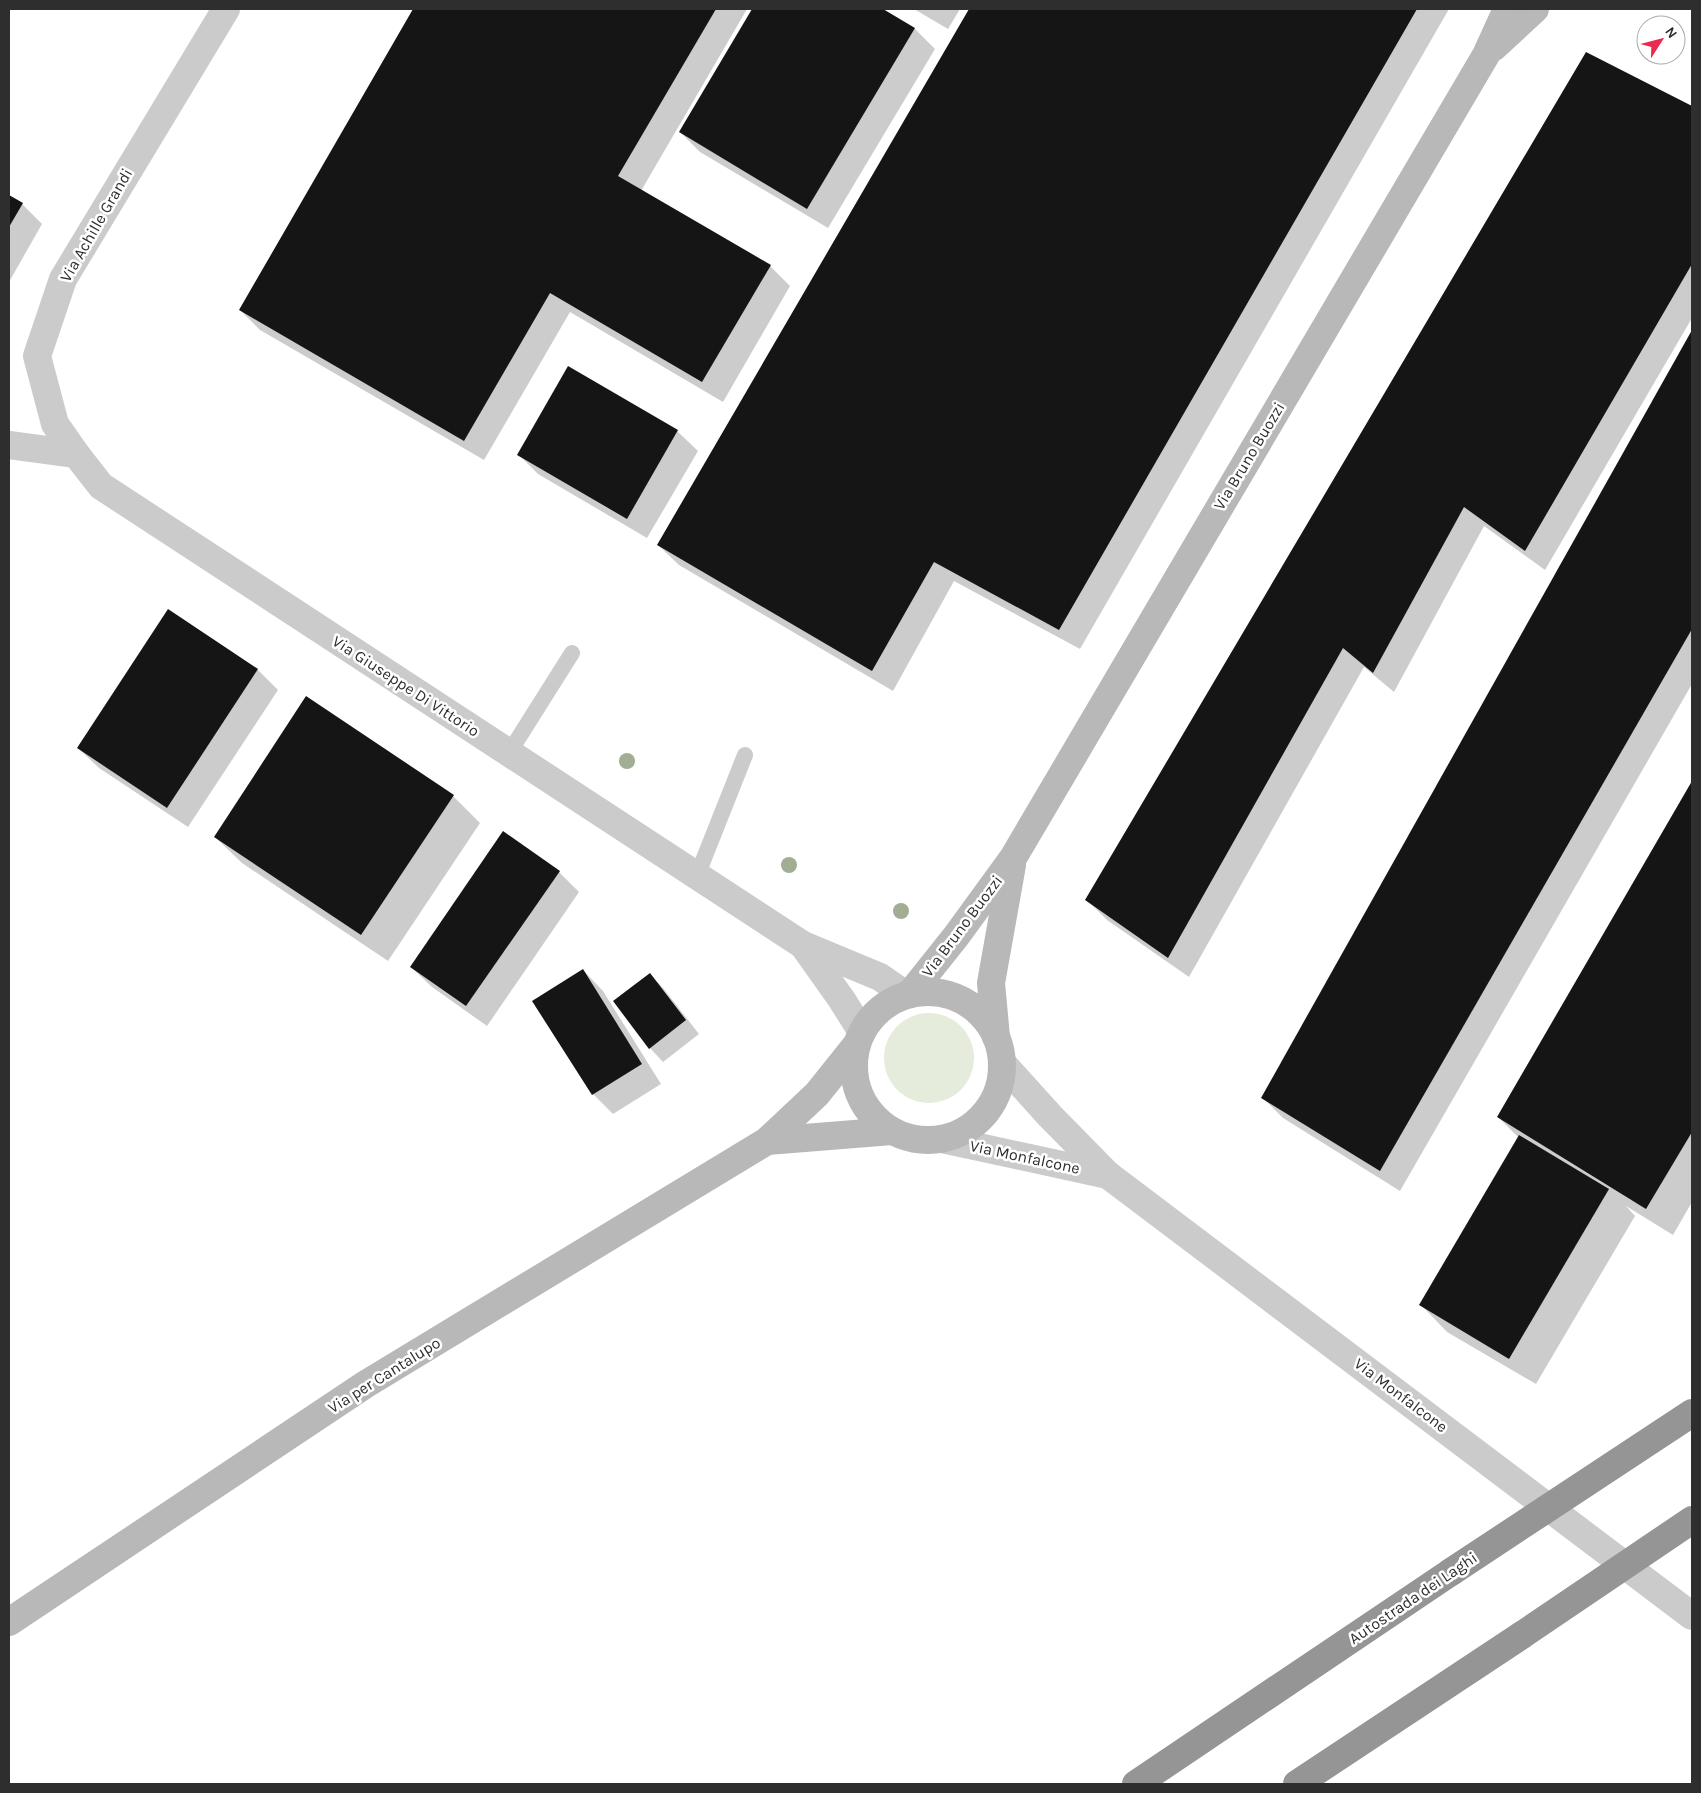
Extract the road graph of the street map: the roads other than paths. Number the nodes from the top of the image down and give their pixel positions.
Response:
1 (226, 9) edge
2 (1507, 9) edge
3 (1535, 9) edge
4 (1486, 55) junction
5 (9, 445) edge
6 (76, 454) junction
7 (572, 653) dead end
8 (509, 753) junction
9 (745, 756) dead end
10 (1013, 858) junction
11 (697, 876) junction
12 (803, 945) junction
13 (908, 994) junction
14 (859, 1038) junction
15 (999, 1050) junction
16 (892, 1131) junction
17 (942, 1139) junction
18 (767, 1141) junction
19 (1108, 1175) junction
20 (1692, 1413) edge
21 (1692, 1520) edge
22 (1692, 1616) edge
23 (9, 1622) edge
24 (1136, 1784) edge
25 (1297, 1784) edge

1 - 6 street, Via Achille Grandi
2 - 4 street, Via Bruno Buozzi
3 - 4 street, Via Bruno Buozzi
4 - 10 street, Via Bruno Buozzi
5 - 6 street
6 - 8 street, Via Giuseppe Di Vittorio
7 - 8 lane
8 - 11 street, Via Giuseppe Di Vittorio
9 - 11 lane
10 - 13 street, Via Bruno Buozzi
10 - 15 street, Via Bruno Buozzi
11 - 12 street, Via Giuseppe Di Vittorio
12 - 13 street, Via Giuseppe Di Vittorio
12 - 14 street, Via Giuseppe Di Vittorio
13 - 14 street
13 - 15 street
14 - 16 street
14 - 18 street, Via per Cantalupo
15 - 17 street
15 - 19 street, Via Monfalcone
16 - 17 street
16 - 18 street, Via per Cantalupo
17 - 19 street, Via Monfalcone
18 - 23 street, Via per Cantalupo
19 - 22 street, Via Monfalcone
20 - 24 highway, Autostrada dei Laghi, bridge
21 - 25 highway, bridge

